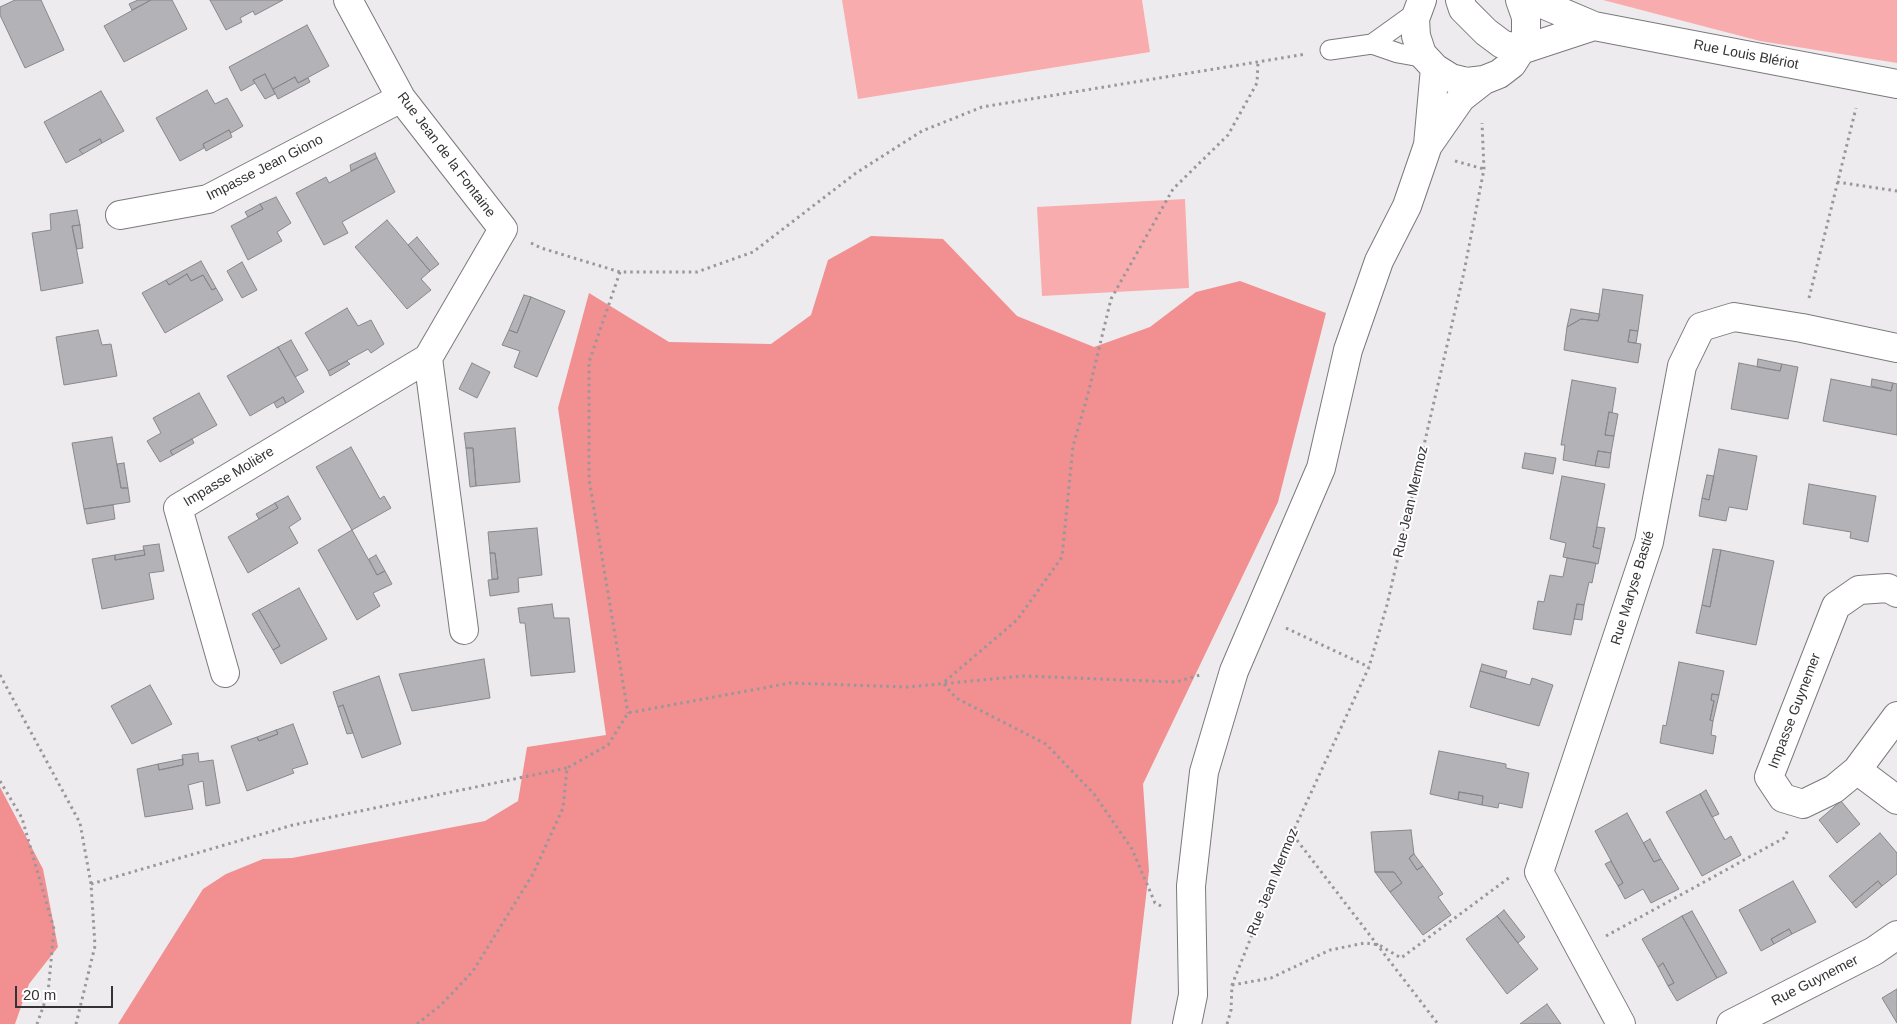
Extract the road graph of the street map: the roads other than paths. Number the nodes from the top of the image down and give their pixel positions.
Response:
1 (348, 0) edge
2 (1460, 0) edge
3 (1520, 0) edge
4 (1533, 0) edge
5 (1420, 5) edge
6 (1594, 26) junction
7 (1372, 44) junction
8 (1330, 50) road end
9 (1521, 50) junction
10 (1430, 63) junction
11 (1484, 80) junction
12 (1897, 84) edge
13 (401, 98) junction
14 (1428, 145) junction
15 (120, 215) dead end
16 (503, 229) joint
17 (1897, 348) edge
18 (428, 358) junction
19 (1897, 593) edge
20 (464, 630) dead end
21 (225, 673) dead end
22 (1897, 716) edge
23 (1857, 770) junction
24 (1897, 800) edge
25 (1897, 935) edge
26 (1187, 1024) edge
27 (1621, 1024) edge
28 (1731, 1024) edge

1 - 13 street, Rue Jean de la Fontaine
2 - 9 street
3 - 9 street
4 - 6 street, Rue Louis Blériot
5 - 7 lane
5 - 10 street
6 - 9 street, Rue Louis Blériot
6 - 12 street, Rue Louis Blériot
7 - 8 lane
7 - 10 lane
9 - 11 street
10 - 11 street
10 - 14 street
11 - 14 street
13 - 15 street, Impasse Jean Giono
13 - 16 street, Rue Jean de la Fontaine
14 - 26 street
16 - 18 street, Impasse Molière
17 - 27 street, Rue Maryse Bastié
18 - 20 street
18 - 21 street, Impasse Molière
19 - 23 street, Impasse Guynemer
22 - 23 street
23 - 24 street
25 - 28 street, Rue Guynemer

